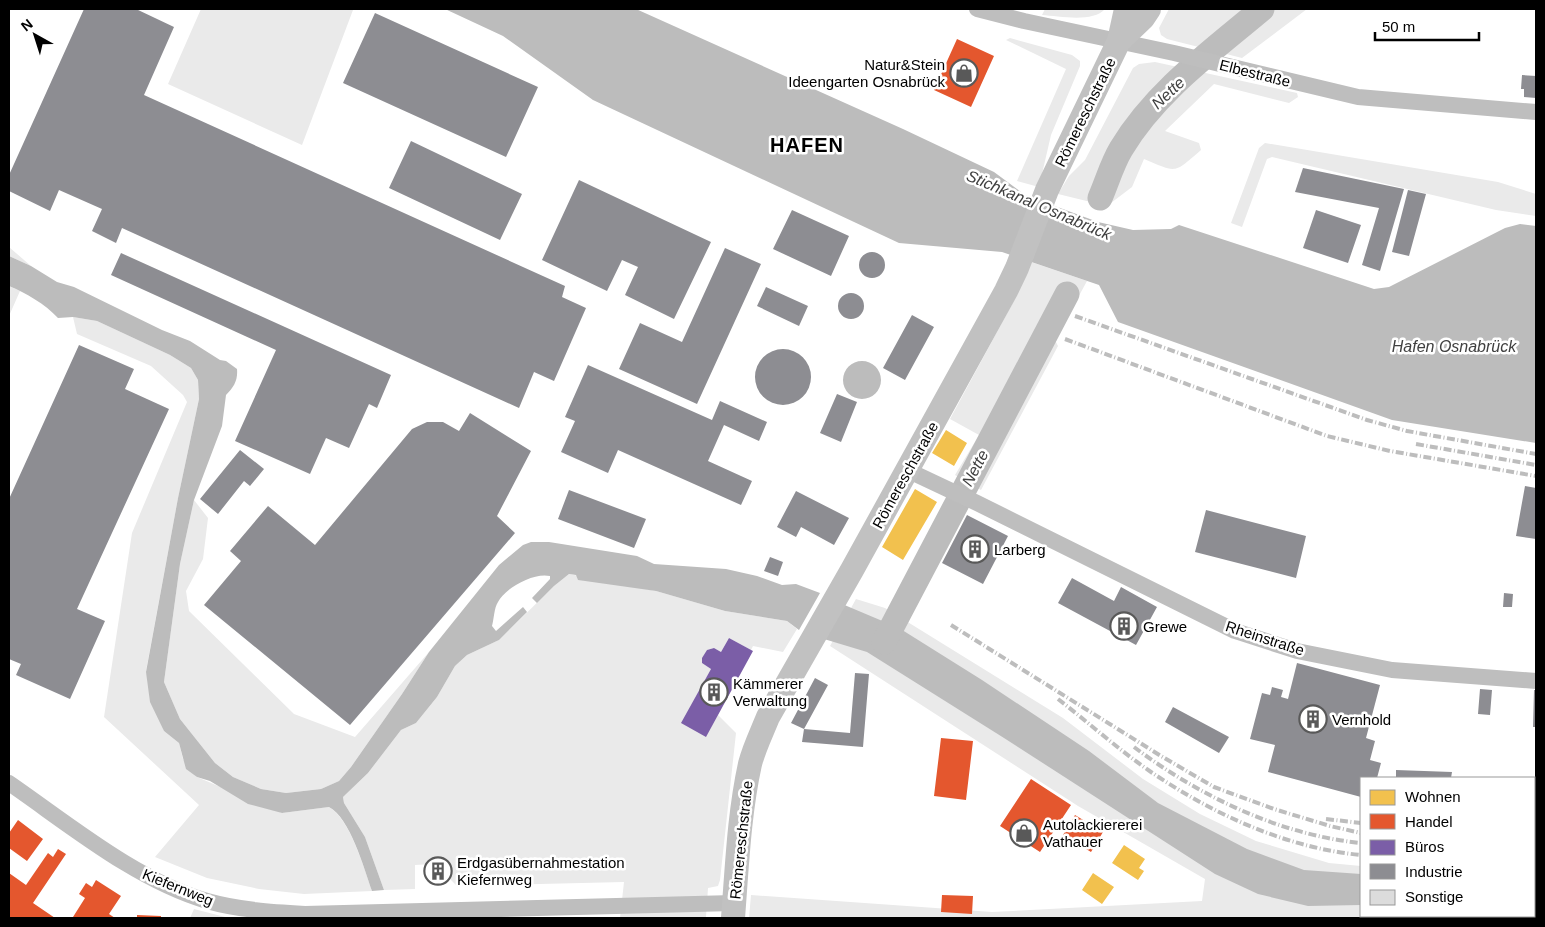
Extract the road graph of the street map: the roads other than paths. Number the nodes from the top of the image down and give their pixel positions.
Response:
1 (977, 9) edge
2 (1126, 9) edge
3 (1149, 9) edge
4 (1119, 42) junction
5 (1536, 112) edge
6 (907, 470) junction
7 (1536, 681) edge
8 (9, 783) edge
9 (734, 911) edge

1 - 4 street, Elbestraße
2 - 4 main road, Römereschstraße
3 - 4 main road, Römereschstraße
4 - 5 street, Elbestraße
4 - 6 main road, Römereschstraße
6 - 7 street, Rheinstraße
6 - 9 main road, Römereschstraße
8 - 9 street, Kiefernweg

